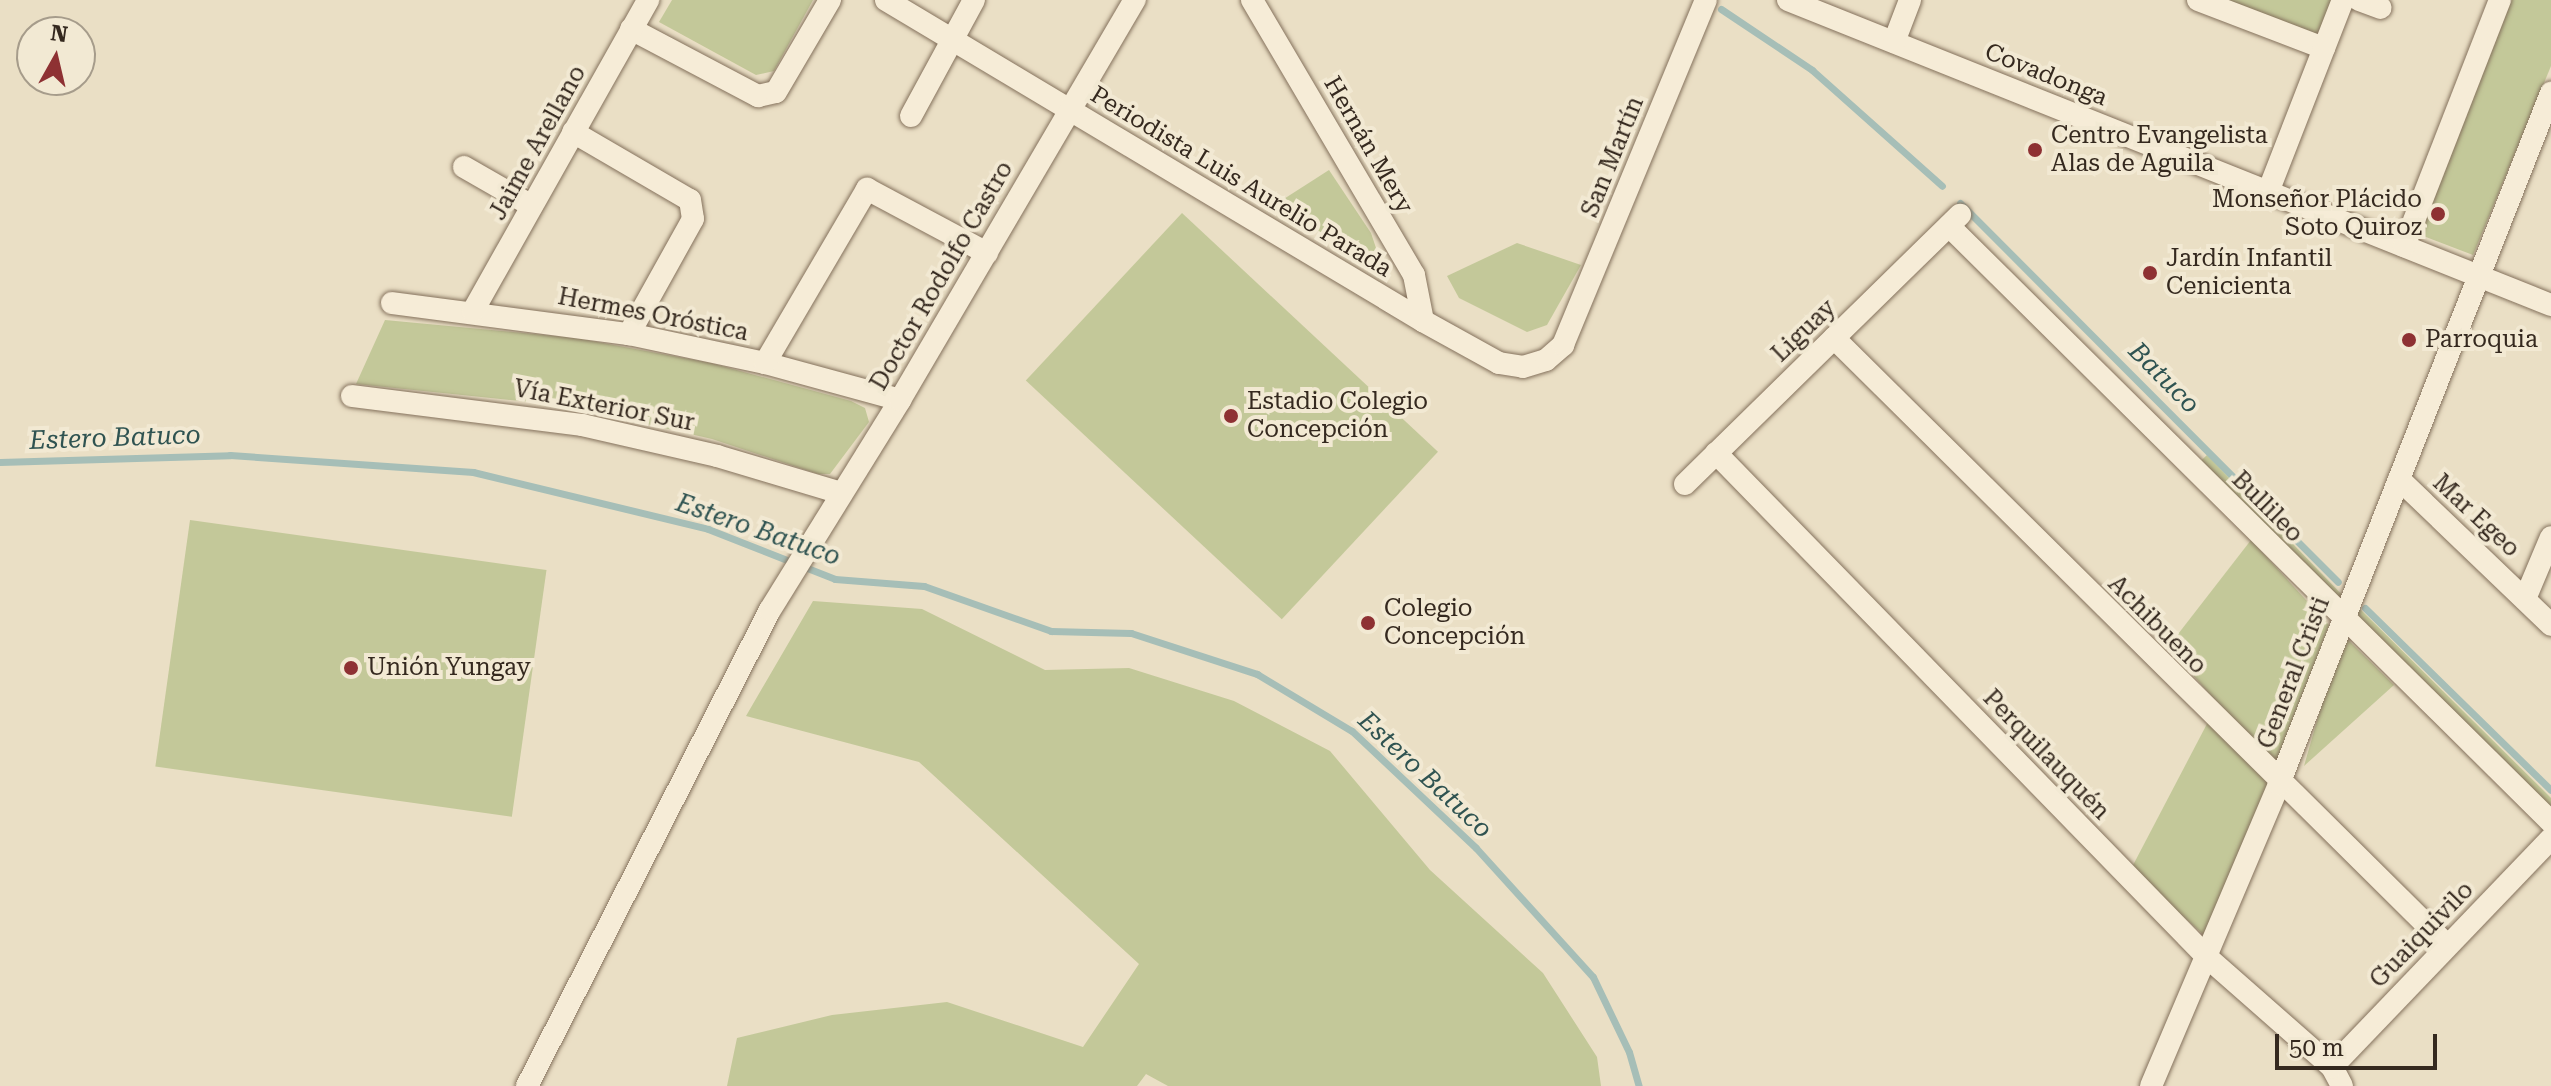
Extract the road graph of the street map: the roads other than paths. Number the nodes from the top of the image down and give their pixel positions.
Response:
1 (648, 0) edge
2 (830, 0) edge
3 (886, 0) edge
4 (974, 0) edge
5 (1135, 0) edge
6 (1252, 0) edge
7 (1706, 0) edge
8 (1788, 0) edge
9 (1910, 0) edge
10 (2198, 0) edge
11 (2343, 0) edge
12 (2359, 0) edge
13 (2500, 0) edge
14 (2381, 8) dead end
15 (631, 29) junction
16 (952, 39) junction
17 (1894, 42) junction
18 (2324, 48) junction
19 (2551, 93) edge
20 (1069, 108) junction
21 (911, 116) dead end
22 (573, 132) junction
23 (464, 167) dead end
24 (2268, 192) junction
25 (532, 206) junction
26 (1954, 221) joint
27 (2404, 246) junction
28 (987, 253) junction
29 (2480, 276) junction
30 (392, 303) dead end
31 (2551, 305) edge
32 (473, 311) junction
33 (1423, 321) junction
34 (629, 334) junction
35 (1568, 334) joint
36 (1834, 338) junction
37 (765, 363) junction
38 (352, 396) dead end
39 (900, 400) junction
40 (1716, 453) junction
41 (2399, 479) junction
42 (1685, 484) dead end
43 (841, 493) junction
44 (2551, 537) edge
45 (2525, 599) junction
46 (2342, 619) junction
47 (2551, 625) edge
48 (2279, 784) junction
49 (2551, 822) edge
50 (2551, 839) edge
51 (2447, 945) junction
52 (2208, 958) junction
53 (2337, 1076) edge
54 (527, 1086) edge
55 (2151, 1086) edge

1 - 15 street, Jaime Arellano
2 - 15 street
3 - 16 street, Periodista Luis Aurelio Parada
4 - 16 street
5 - 20 street, Doctor Rodolfo Castro
6 - 33 street, Hernán Mery
7 - 35 street, San Martín
8 - 17 street, Covadonga
9 - 17 street
10 - 18 street
11 - 18 street
12 - 14 street
13 - 27 street
15 - 22 street, Jaime Arellano
16 - 20 street, Periodista Luis Aurelio Parada
16 - 21 street
17 - 24 street, Covadonga
18 - 24 street
19 - 29 street, General Cristi
20 - 28 street, Doctor Rodolfo Castro
20 - 33 street, Periodista Luis Aurelio Parada
22 - 25 street, Jaime Arellano
22 - 34 street
23 - 25 street
24 - 27 street, Covadonga
25 - 32 street, Jaime Arellano
26 - 36 street, Liguay
26 - 46 street, Bullileo
27 - 29 street, Covadonga
28 - 37 street
28 - 39 street, Doctor Rodolfo Castro
29 - 31 street, Covadonga
29 - 41 street, General Cristi
30 - 32 street, Hermes Oróstica
32 - 34 street, Hermes Oróstica
33 - 35 street, Periodista Luis Aurelio Parada
34 - 37 street, Hermes Oróstica
36 - 40 street, Liguay
36 - 48 street, Achibueno
37 - 39 street, Hermes Oróstica
38 - 43 street, Vía Exterior Sur
39 - 43 street, Doctor Rodolfo Castro
40 - 42 street, Liguay
40 - 52 street, Perquilauquén
41 - 45 street, Mar Egeo
41 - 46 street, General Cristi
43 - 54 street, Doctor Rodolfo Castro
44 - 45 street
45 - 47 street, Mar Egeo
46 - 48 street, General Cristi
46 - 49 street, Bullileo
48 - 51 street, Achibueno
48 - 52 street, General Cristi
50 - 51 street, Guaiquivilo
51 - 53 street, Guaiquivilo
52 - 53 street, Perquilauquén
52 - 55 street, General Cristi

